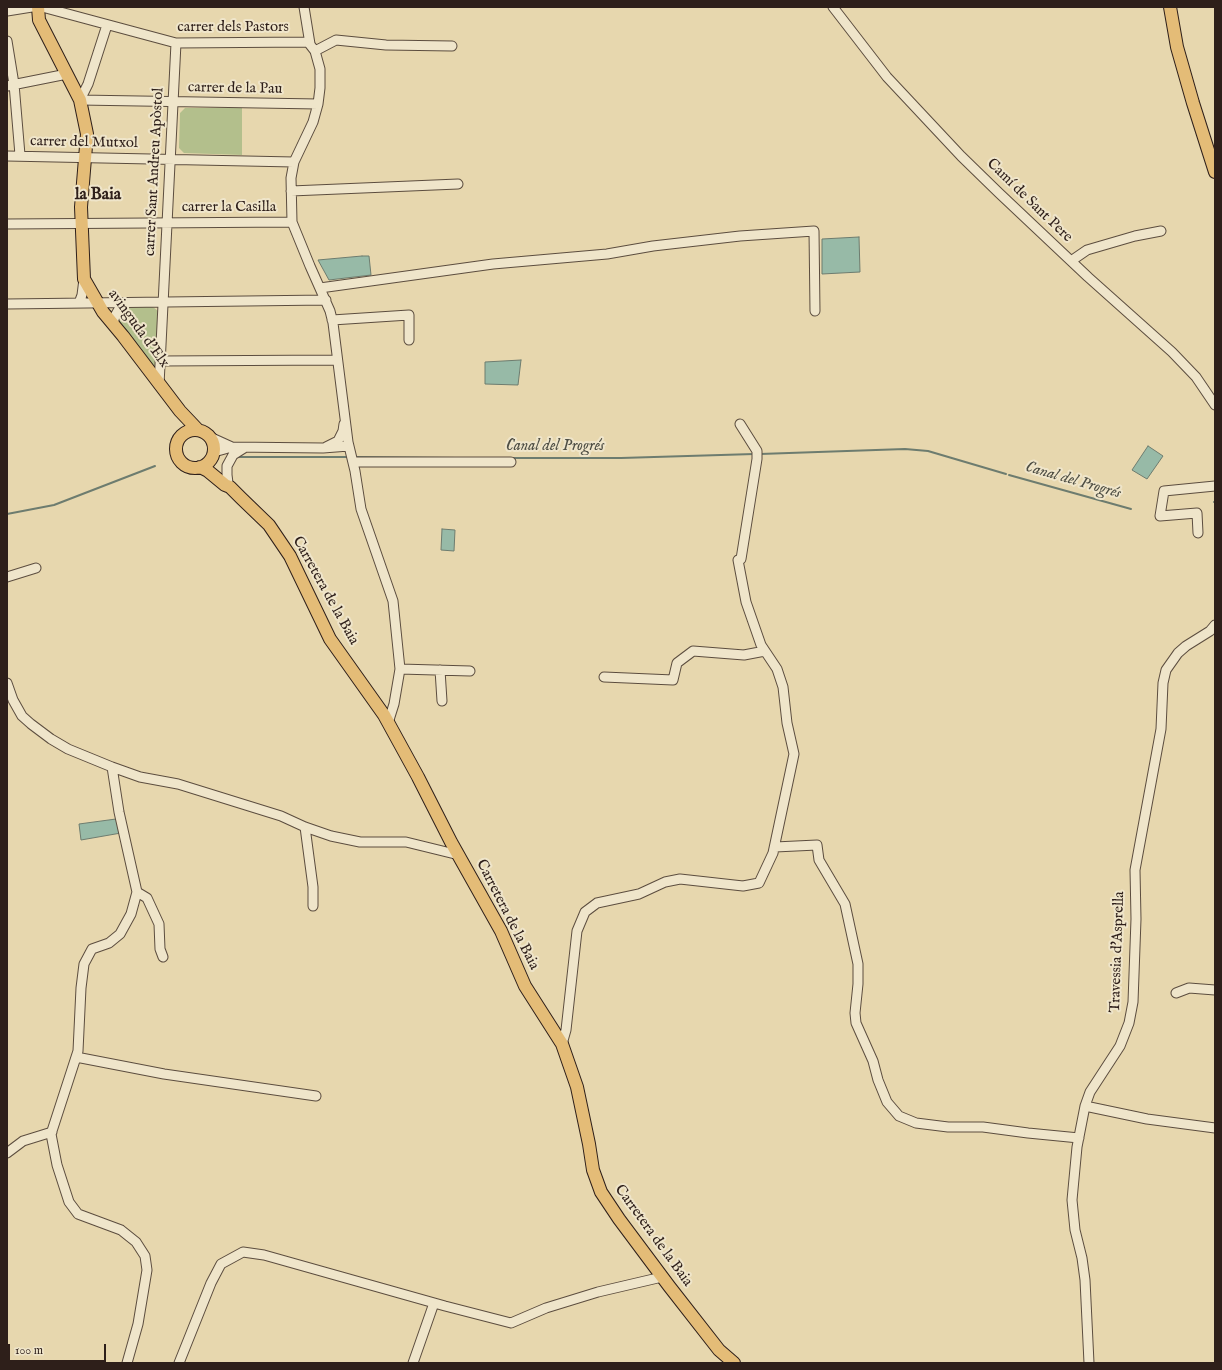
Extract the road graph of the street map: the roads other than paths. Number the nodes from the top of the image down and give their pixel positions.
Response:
1 (32, 7) edge
2 (38, 7) edge
3 (42, 7) edge
4 (304, 7) edge
5 (833, 7) edge
6 (1170, 7) edge
7 (7, 11) edge
8 (107, 25) junction
9 (7, 41) edge
10 (176, 43) junction
11 (311, 46) junction
12 (452, 46) dead end
13 (67, 74) junction
14 (11, 85) edge
15 (80, 100) junction
16 (173, 102) junction
17 (318, 104) junction
18 (20, 155) junction
19 (7, 156) edge
20 (85, 157) junction
21 (170, 159) junction
22 (294, 162) junction
23 (1215, 172) edge
24 (458, 184) dead end
25 (291, 191) junction
26 (167, 222) junction
27 (292, 222) junction
28 (82, 223) junction
29 (7, 224) edge
30 (1161, 231) dead end
31 (1071, 261) junction
32 (84, 278) junction
33 (320, 288) junction
34 (326, 300) junction
35 (97, 302) junction
36 (126, 302) junction
37 (79, 303) junction
38 (163, 303) junction
39 (7, 304) edge
40 (814, 311) dead end
41 (332, 320) junction
42 (113, 324) junction
43 (410, 340) dead end
44 (337, 360) junction
45 (160, 361) junction
46 (159, 385) junction
47 (1215, 405) edge
48 (180, 411) junction
49 (345, 420) junction
50 (740, 424) dead end
51 (198, 430) junction
52 (182, 435) junction
53 (210, 437) junction
54 (349, 444) junction
55 (232, 447) junction
56 (244, 448) junction
57 (323, 448) junction
58 (213, 455) junction
59 (353, 462) junction
60 (511, 462) dead end
61 (200, 467) junction
62 (229, 485) junction
63 (1215, 486) edge
64 (1198, 533) dead end
65 (36, 568) dead end
66 (7, 577) edge
67 (1215, 625) edge
68 (765, 651) junction
69 (400, 669) junction
70 (440, 670) junction
71 (470, 671) dead end
72 (604, 677) dead end
73 (7, 683) edge
74 (442, 701) dead end
75 (388, 723) junction
76 (112, 767) junction
77 (305, 827) junction
78 (775, 847) junction
79 (459, 855) junction
80 (137, 892) junction
81 (313, 906) dead end
82 (163, 957) dead end
83 (1215, 990) edge
84 (1176, 993) dead end
85 (562, 1044) junction
86 (76, 1057) junction
87 (316, 1096) dead end
88 (1085, 1106) junction
89 (1215, 1128) edge
90 (52, 1132) junction
91 (1079, 1138) junction
92 (7, 1153) edge
93 (662, 1277) junction
94 (434, 1303) junction
95 (127, 1363) edge
96 (179, 1363) edge
97 (413, 1363) edge
98 (734, 1363) edge
99 (1089, 1363) edge

1 - 7 street
2 - 13 main road, avinguda d'Elx
3 - 8 street, carrer dels Pastors
4 - 11 street
5 - 31 street, Camí de Sant Pere
6 - 23 main road
8 - 10 street, carrer dels Pastors
8 - 15 street
9 - 14 street
10 - 11 street, carrer dels Pastors
10 - 16 street, carrer Sant Andreu Apòstol
11 - 12 street
11 - 17 street
13 - 14 street
13 - 15 main road, avinguda d'Elx
14 - 18 street
15 - 16 street, carrer de la Pau
15 - 20 main road, avinguda d'Elx
16 - 17 street, carrer de la Pau
16 - 21 street, carrer Sant Andreu Apòstol
17 - 22 street
18 - 19 street, carrer del Mutxol
18 - 20 street, carrer del Mutxol
20 - 21 street, carrer del Mutxol
20 - 28 main road, avinguda d'Elx
21 - 22 street, carrer del Mutxol
21 - 26 street, carrer Sant Andreu Apòstol
22 - 25 street
24 - 25 street
25 - 27 street
26 - 27 street, carrer la Casilla
26 - 28 street, carrer la Casilla
26 - 38 street, carrer Sant Andreu Apòstol
27 - 33 street
28 - 29 street, carrer la Casilla
28 - 32 main road, avinguda d'Elx
30 - 31 street
31 - 47 street, Camí de Sant Pere
32 - 35 main road, avinguda d'Elx
32 - 37 street
33 - 34 street
33 - 40 street
34 - 38 street
34 - 41 street
35 - 36 street
35 - 37 street
35 - 42 main road, avinguda d'Elx
36 - 38 street
36 - 42 street
37 - 39 street
38 - 45 street, carrer Sant Andreu Apòstol
41 - 43 street
41 - 44 street
42 - 46 main road, avinguda d'Elx
44 - 45 street
44 - 49 street
45 - 46 street, carrer Sant Andreu Apòstol
46 - 48 main road, avinguda d'Elx
48 - 51 main road, avinguda d'Elx
48 - 52 main road
49 - 54 street
49 - 57 street
50 - 68 street
51 - 52 main road
51 - 53 main road
52 - 61 main road
53 - 55 street
53 - 58 main road
54 - 57 street
54 - 59 street
55 - 56 street
55 - 58 street
56 - 57 street
56 - 62 street
58 - 61 main road
58 - 62 main road, Carretera de la Baia
59 - 60 street
59 - 69 street
61 - 62 main road, Carretera de la Baia
62 - 75 main road, Carretera de la Baia
63 - 64 street
65 - 66 street
67 - 88 street, Travessia d'Asprella
68 - 72 street
68 - 78 street
69 - 70 street
69 - 75 street
70 - 71 street
70 - 74 street
73 - 76 street
75 - 79 main road, Carretera de la Baia
76 - 77 street
76 - 80 street
77 - 79 street
77 - 81 street
78 - 85 street
78 - 91 street
79 - 85 main road, Carretera de la Baia
80 - 82 street
80 - 86 street
83 - 84 street
85 - 93 main road, Carretera de la Baia
86 - 87 street
86 - 90 street
88 - 89 street
88 - 91 street, Travessia d'Asprella
90 - 92 street
90 - 95 street
91 - 99 street, Travessia d'Asprella
93 - 94 street
93 - 98 main road, Carretera de la Baia
94 - 96 street
94 - 97 street

